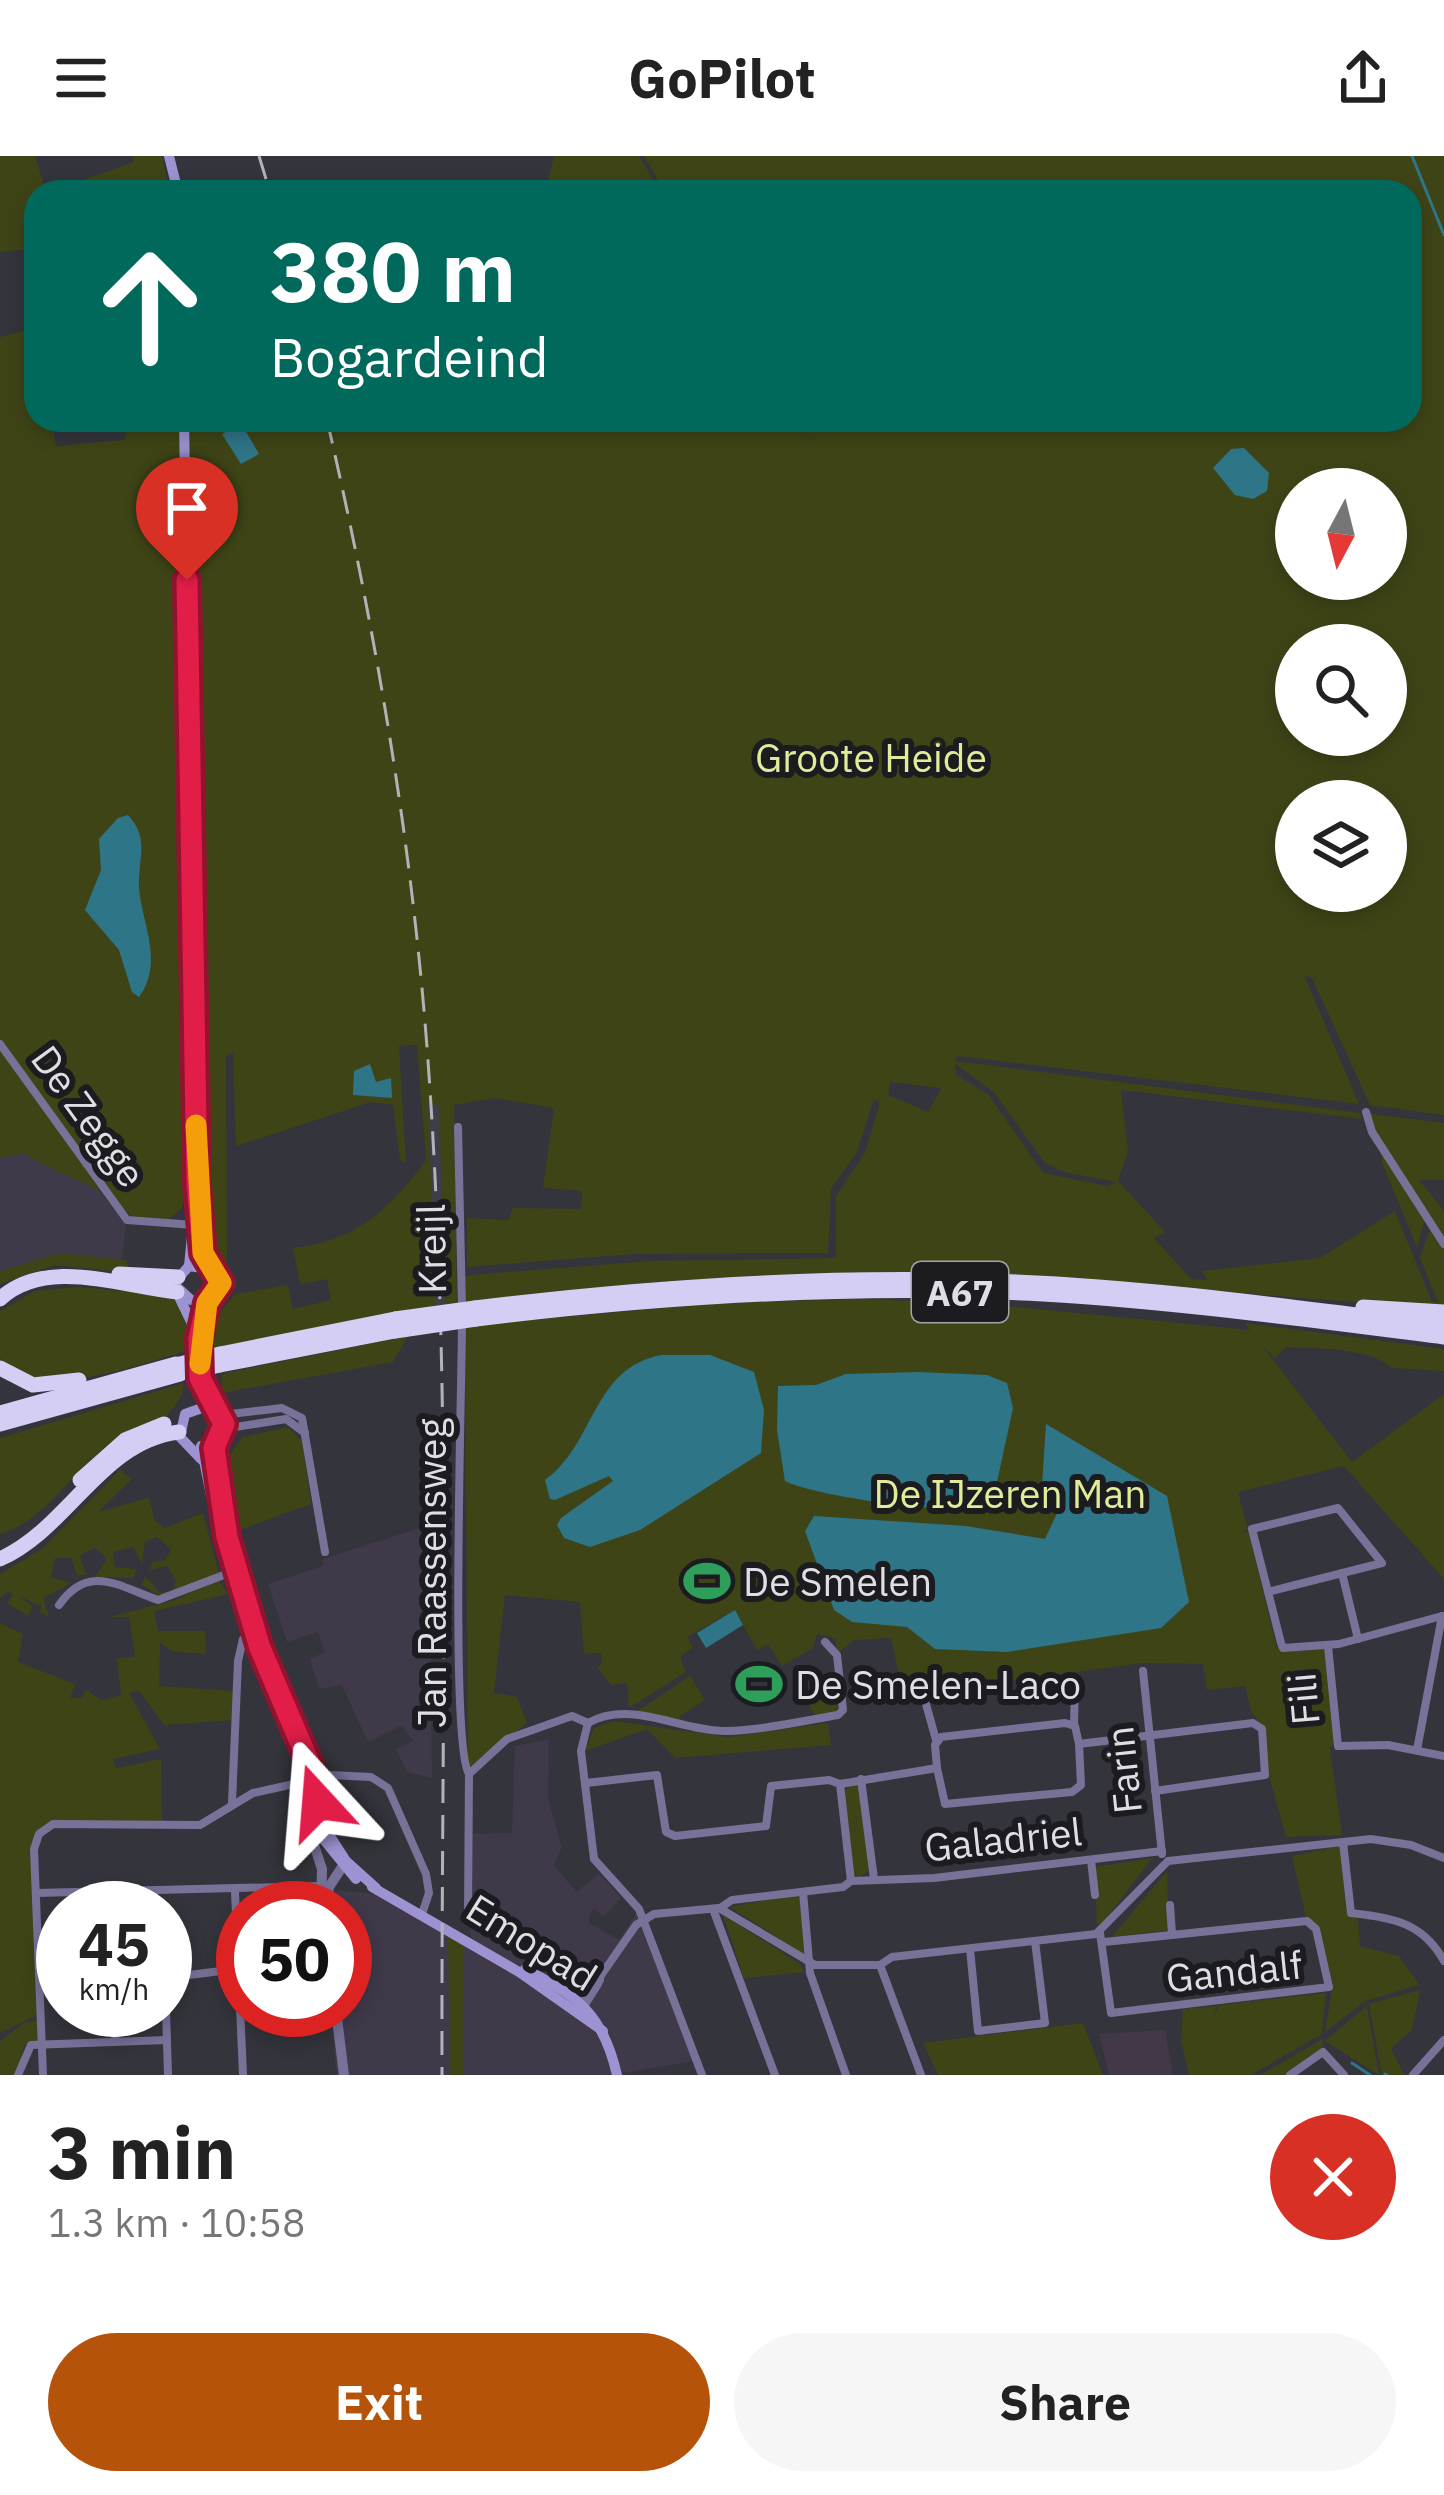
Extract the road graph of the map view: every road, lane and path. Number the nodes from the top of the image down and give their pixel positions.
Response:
1 (184, 432) edge
2 (0, 1044) edge
3 (1366, 1112) dead end
4 (458, 1127) dead end
5 (197, 1225) junction
6 (1444, 1244) edge
7 (179, 1281) junction
8 (219, 1282) junction
9 (0, 1286) edge
10 (0, 1298) edge
11 (198, 1304) junction
12 (1282, 1306) junction
13 (1444, 1312) edge
14 (476, 1313) junction
15 (1444, 1325) edge
16 (1444, 1337) edge
17 (199, 1338) junction
18 (0, 1368) edge
19 (180, 1369) junction
20 (462, 1370) joint
21 (136, 1374) junction
22 (200, 1378) junction
23 (201, 1407) junction
24 (0, 1412) edge
25 (221, 1421) junction
26 (0, 1427) edge
27 (181, 1431) junction
28 (306, 1435) junction
29 (205, 1446) junction
30 (0, 1545) edge
31 (325, 1552) dead end
32 (0, 1558) edge
33 (232, 1572) junction
34 (1342, 1573) junction
35 (1268, 1592) junction
36 (59, 1605) dead end
37 (1443, 1614) edge
38 (254, 1632) junction
39 (1358, 1639) junction
40 (825, 1642) dead end
41 (1328, 1646) junction
42 (1143, 1671) dead end
43 (1075, 1681) dead end
44 (926, 1704) dead end
45 (588, 1723) junction
46 (1074, 1725) junction
47 (1150, 1736) junction
48 (936, 1740) junction
49 (299, 1744) junction
50 (1079, 1744) junction
51 (1417, 1750) junction
52 (1444, 1756) edge
53 (937, 1768) junction
54 (469, 1774) junction
55 (329, 1775) dead end
56 (861, 1779) junction
57 (236, 1781) junction
58 (307, 1781) junction
59 (586, 1783) junction
60 (840, 1784) junction
61 (1156, 1791) junction
62 (253, 1793) junction
63 (232, 1803) junction
64 (313, 1813) junction
65 (1343, 1842) junction
66 (1162, 1851) junction
67 (1444, 1858) edge
68 (1091, 1860) junction
69 (1163, 1862) junction
70 (344, 1864) junction
71 (874, 1879) junction
72 (37, 1881) edge
73 (323, 1881) edge
74 (329, 1881) edge
75 (851, 1881) junction
76 (803, 1892) junction
77 (1095, 1894) dead end
78 (1170, 1905) dead end
79 (716, 1908) junction
80 (422, 1914) junction
81 (643, 1918) junction
82 (1172, 1934) junction
83 (1102, 1937) junction
84 (1035, 1941) junction
85 (970, 1948) junction
86 (1444, 1961) edge
87 (808, 1963) junction
88 (880, 1965) junction
89 (600, 1980) junction
90 (582, 2007) junction
91 (42, 2037) edge
92 (115, 2037) edge
93 (167, 2037) edge
94 (241, 2037) edge
95 (339, 2037) edge
96 (167, 2040) junction
97 (1444, 2040) edge
98 (115, 2041) junction
99 (42, 2044) junction
100 (18, 2075) edge
101 (43, 2075) edge
102 (168, 2075) edge
103 (243, 2075) edge
104 (344, 2075) edge
105 (617, 2075) edge
106 (702, 2075) edge
107 (775, 2075) edge
108 (846, 2075) edge
109 (922, 2075) edge
110 (1290, 2075) edge
111 (1344, 2075) edge
112 (1413, 2075) edge

1 - 5 main road
2 - 5 street, De Zegge
3 - 6 street
4 - 20 street, Kreijl
5 - 7 main road
5 - 8 main road
7 - 8 main road
7 - 9 highway
7 - 10 highway
7 - 11 main road
8 - 11 main road
11 - 17 main road
11 - 17 main road
12 - 13 highway, A67
12 - 14 highway, A67
12 - 15 highway, A67
14 - 16 highway, A67
14 - 19 highway, A67, bridge
17 - 22 main road
18 - 21 highway, A67
19 - 21 highway, A67
19 - 26 highway, A67
20 - 54 street, Jan Raassensweg
21 - 24 highway, A67
22 - 23 main road
22 - 23 main road
23 - 25 main road
23 - 27 main road
25 - 28 street
25 - 28 street
25 - 29 main road
27 - 29 main road
27 - 30 highway
27 - 32 highway
28 - 31 street
29 - 33 main road
33 - 36 street
33 - 38 main road
34 - 35 street
34 - 35 street
34 - 39 street
35 - 41 street
37 - 39 street
37 - 51 street
38 - 49 main road
38 - 57 street
39 - 41 street
40 - 45 street
41 - 51 street, Fili
42 - 47 street, Farin
43 - 46 street
44 - 48 street
45 - 54 street
45 - 59 street
46 - 48 street
46 - 50 street
47 - 50 street
47 - 61 street, Farin
47 - 61 street
48 - 53 street
49 - 58 main road
49 - 70 main road
50 - 53 street
51 - 52 street
53 - 56 street
54 - 89 street, Jan Raassensweg
55 - 80 street
56 - 60 street
56 - 71 street
57 - 62 street
57 - 63 street
58 - 62 street
58 - 64 main road
59 - 60 street
59 - 81 street
60 - 75 street
61 - 66 street, Farin
62 - 63 street
63 - 72 street
64 - 70 main road
64 - 73 street
65 - 67 street
65 - 69 street
65 - 86 street
66 - 68 street, Galadriel
66 - 69 street, Farin
68 - 71 street, Galadriel
68 - 77 street
69 - 83 street
70 - 74 street
70 - 80 main road, Emopad
71 - 75 street, Galadriel
75 - 76 street, Galadriel
76 - 79 street, Galadriel
76 - 87 street
78 - 82 street
79 - 81 street, Galadriel
79 - 87 street
79 - 107 street
80 - 90 main road, Emopad
81 - 89 street
81 - 106 street
82 - 83 street
82 - 83 street, Gandalf
83 - 84 street
84 - 85 street
84 - 85 street
85 - 88 street
87 - 88 street
87 - 108 street
88 - 109 street
89 - 90 street
90 - 105 main road, Emopad
91 - 99 street
92 - 98 street
93 - 96 street
94 - 103 street
95 - 104 street
96 - 98 street
96 - 102 street
97 - 112 street
98 - 99 street
99 - 100 street
99 - 101 street
110 - 111 street

